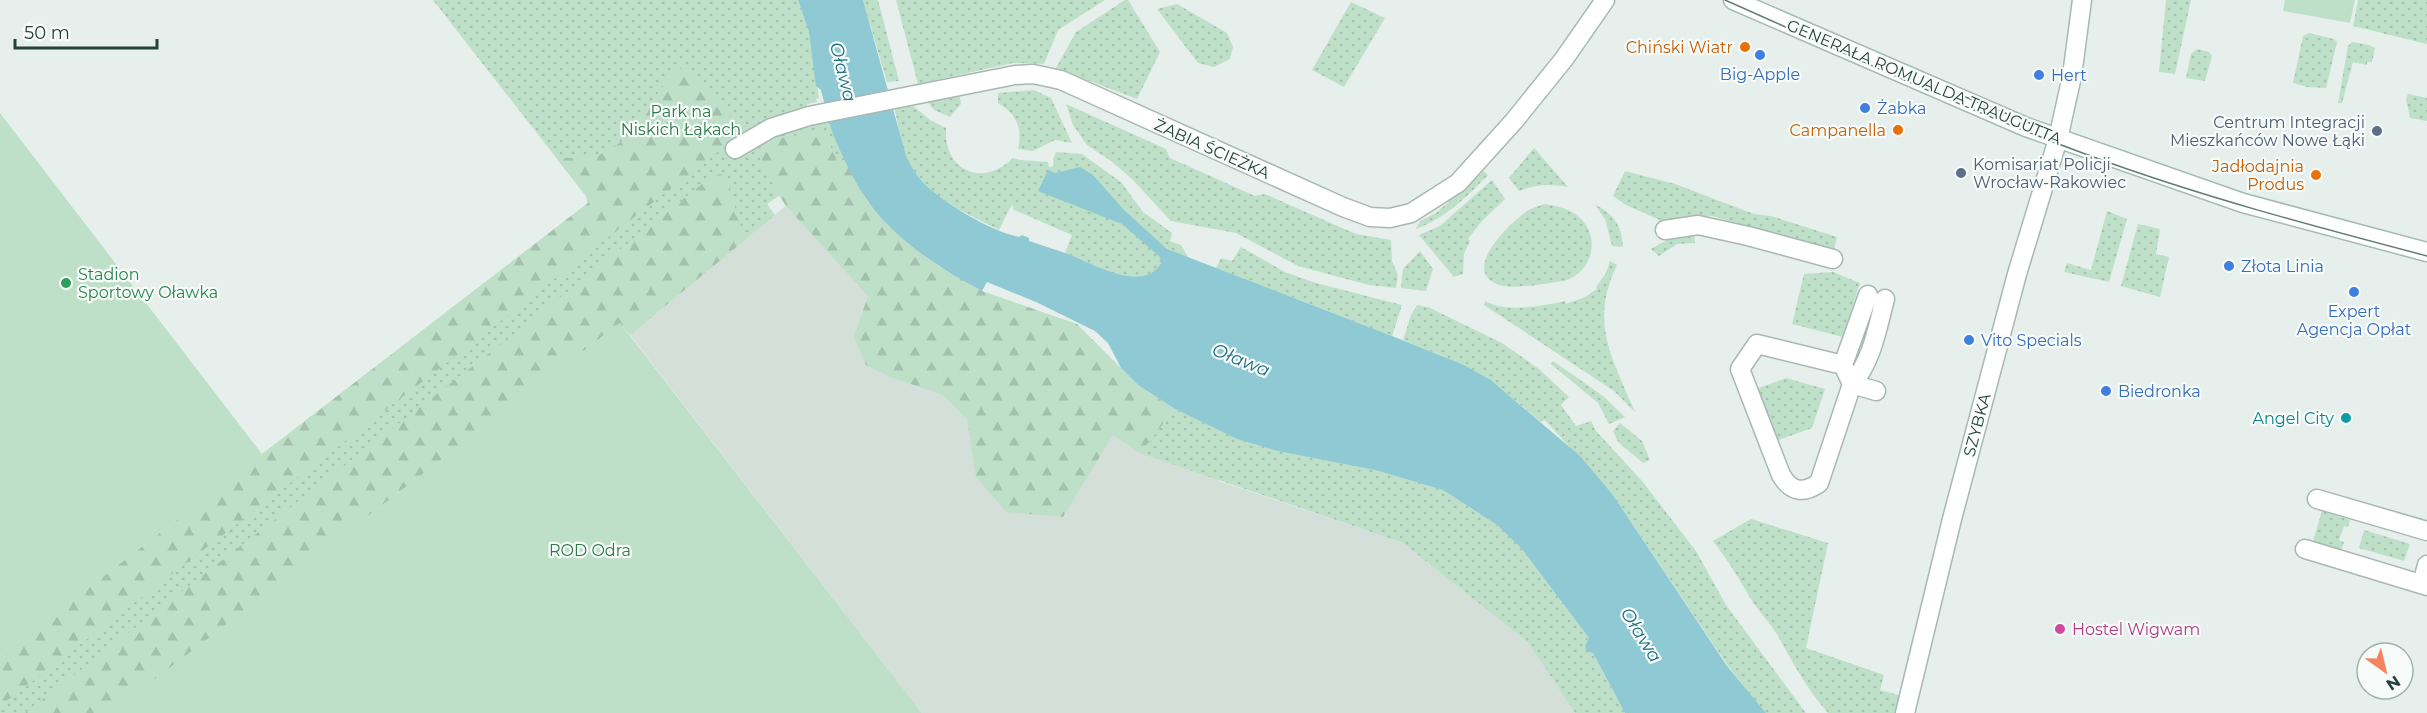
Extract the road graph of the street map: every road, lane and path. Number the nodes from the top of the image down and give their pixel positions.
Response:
1 (1605, 0) edge
2 (1733, 0) edge
3 (2082, 0) edge
4 (2058, 139) junction
5 (735, 149) dead end
6 (1665, 230) dead end
7 (2427, 252) edge
8 (1833, 259) dead end
9 (1843, 365) junction
10 (1852, 384) junction
11 (1876, 391) dead end
12 (2317, 499) dead end
13 (2427, 531) edge
14 (2305, 549) dead end
15 (2427, 565) edge
16 (2424, 585) edge
17 (1905, 713) edge

1 - 5 street, ŻABIA ŚCIEŻKA
2 - 4 street, GENERAŁA ROMUALDA TRAUGUTTA
3 - 4 street, SZYBKA
4 - 7 street, GENERAŁA ROMUALDA TRAUGUTTA
4 - 17 street, SZYBKA
6 - 8 street
9 - 10 street
9 - 10 street
9 - 10 street
10 - 11 street
12 - 13 street
14 - 16 street
15 - 16 street

